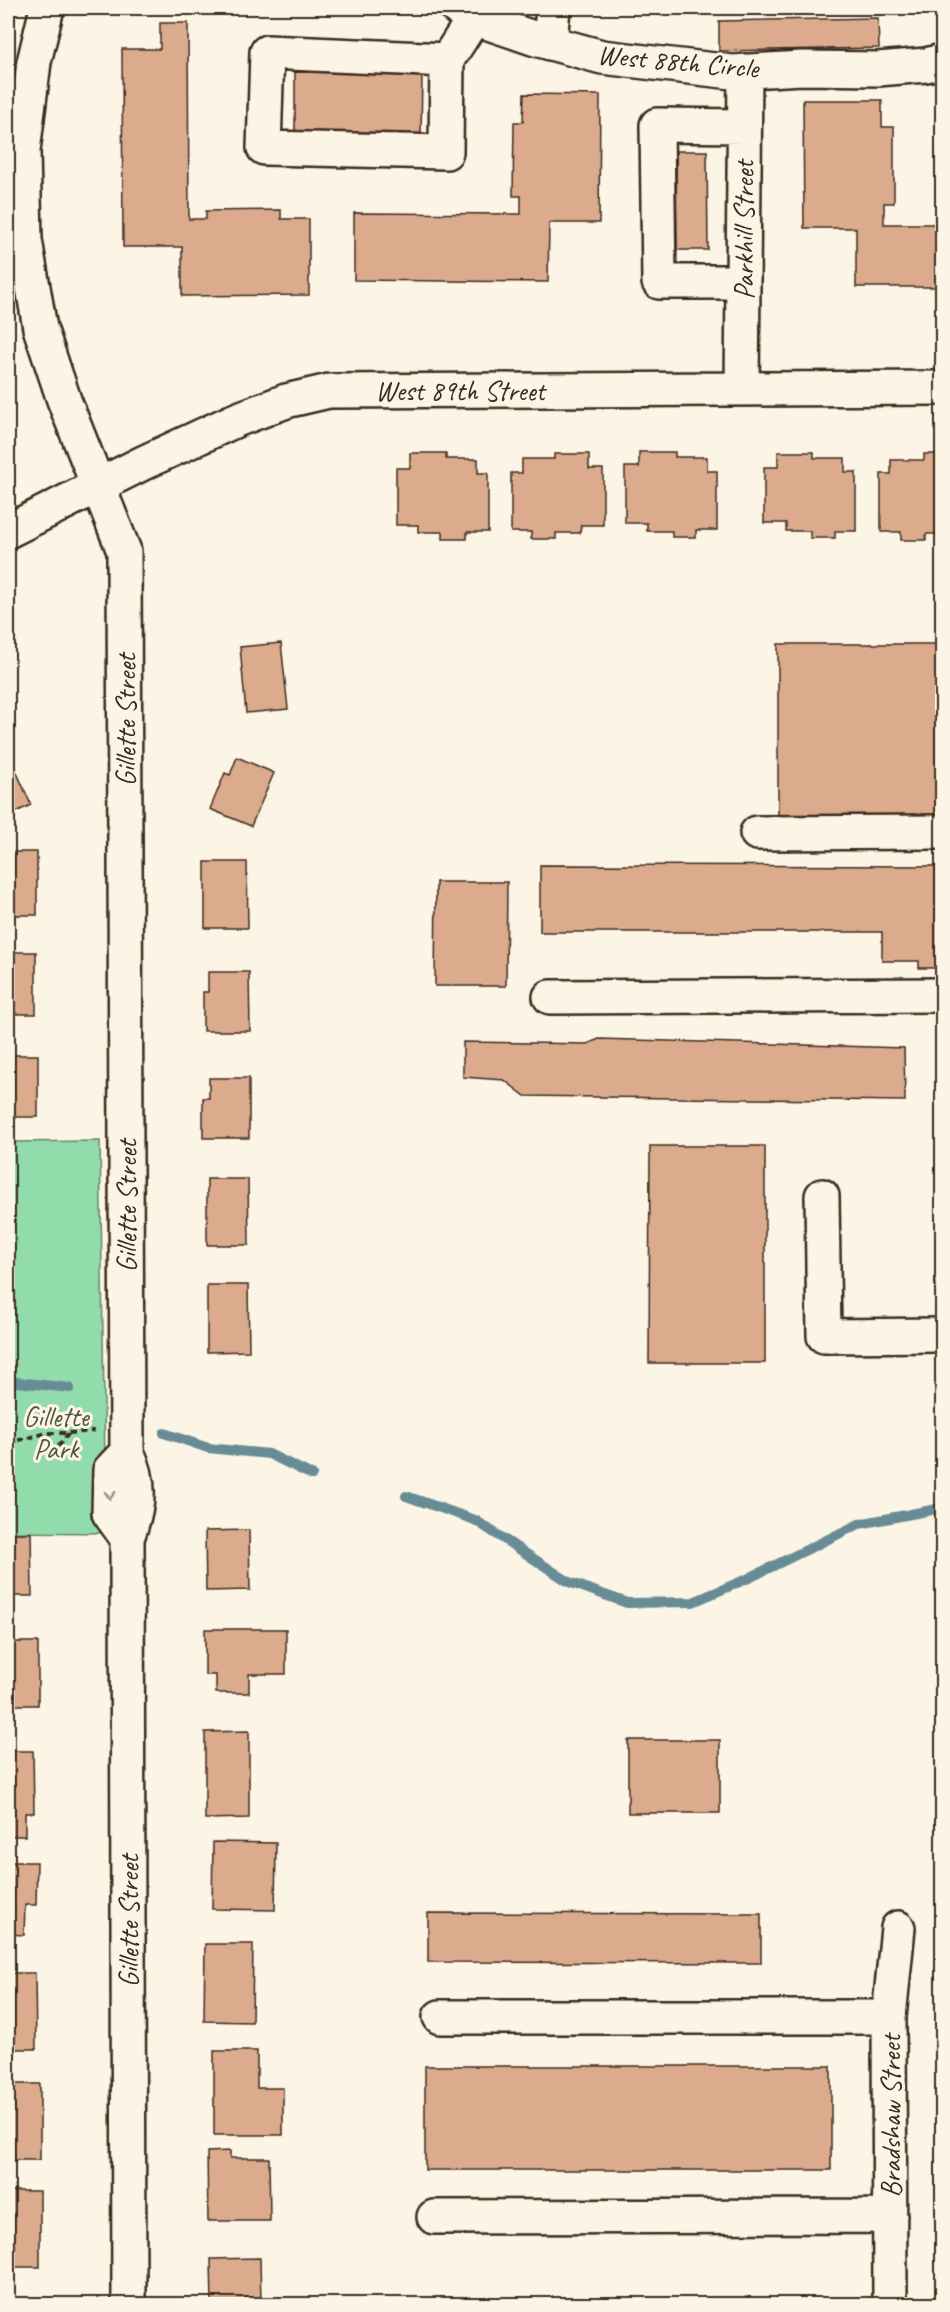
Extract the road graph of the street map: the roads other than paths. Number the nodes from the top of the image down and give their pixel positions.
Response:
1 (47, 8) edge
2 (553, 8) edge
3 (465, 13) edge
4 (550, 43) junction
5 (447, 60) junction
6 (942, 61) edge
7 (745, 71) junction
8 (744, 126) junction
9 (743, 282) junction
10 (942, 388) edge
11 (742, 389) junction
12 (100, 486) junction
13 (8, 531) edge
14 (942, 832) edge
15 (757, 833) dead end
16 (942, 995) edge
17 (550, 997) dead end
18 (822, 1196) dead end
19 (942, 1335) edge
20 (898, 1928) dead end
21 (440, 2017) dead end
22 (889, 2017) junction
23 (890, 2216) junction
24 (434, 2217) dead end
25 (129, 2304) edge
26 (890, 2304) edge

1 - 12 street, Gillette Street
2 - 4 street
3 - 4 street, West 88th Circle
3 - 5 street
4 - 7 street, West 88th Circle
5 - 5 street
6 - 7 street, West 88th Circle
7 - 8 street, Parkhill Street
8 - 9 street, Parkhill Street
8 - 9 street
9 - 11 street, Parkhill Street
10 - 11 street, West 89th Street
11 - 12 street, West 89th Street
12 - 13 street, West 89th Street
12 - 25 street, Gillette Street
14 - 15 street
16 - 17 street
18 - 19 street
20 - 22 street, Bradshaw Street
21 - 22 street
22 - 23 street, Bradshaw Street
23 - 24 street
23 - 26 street, Bradshaw Street

